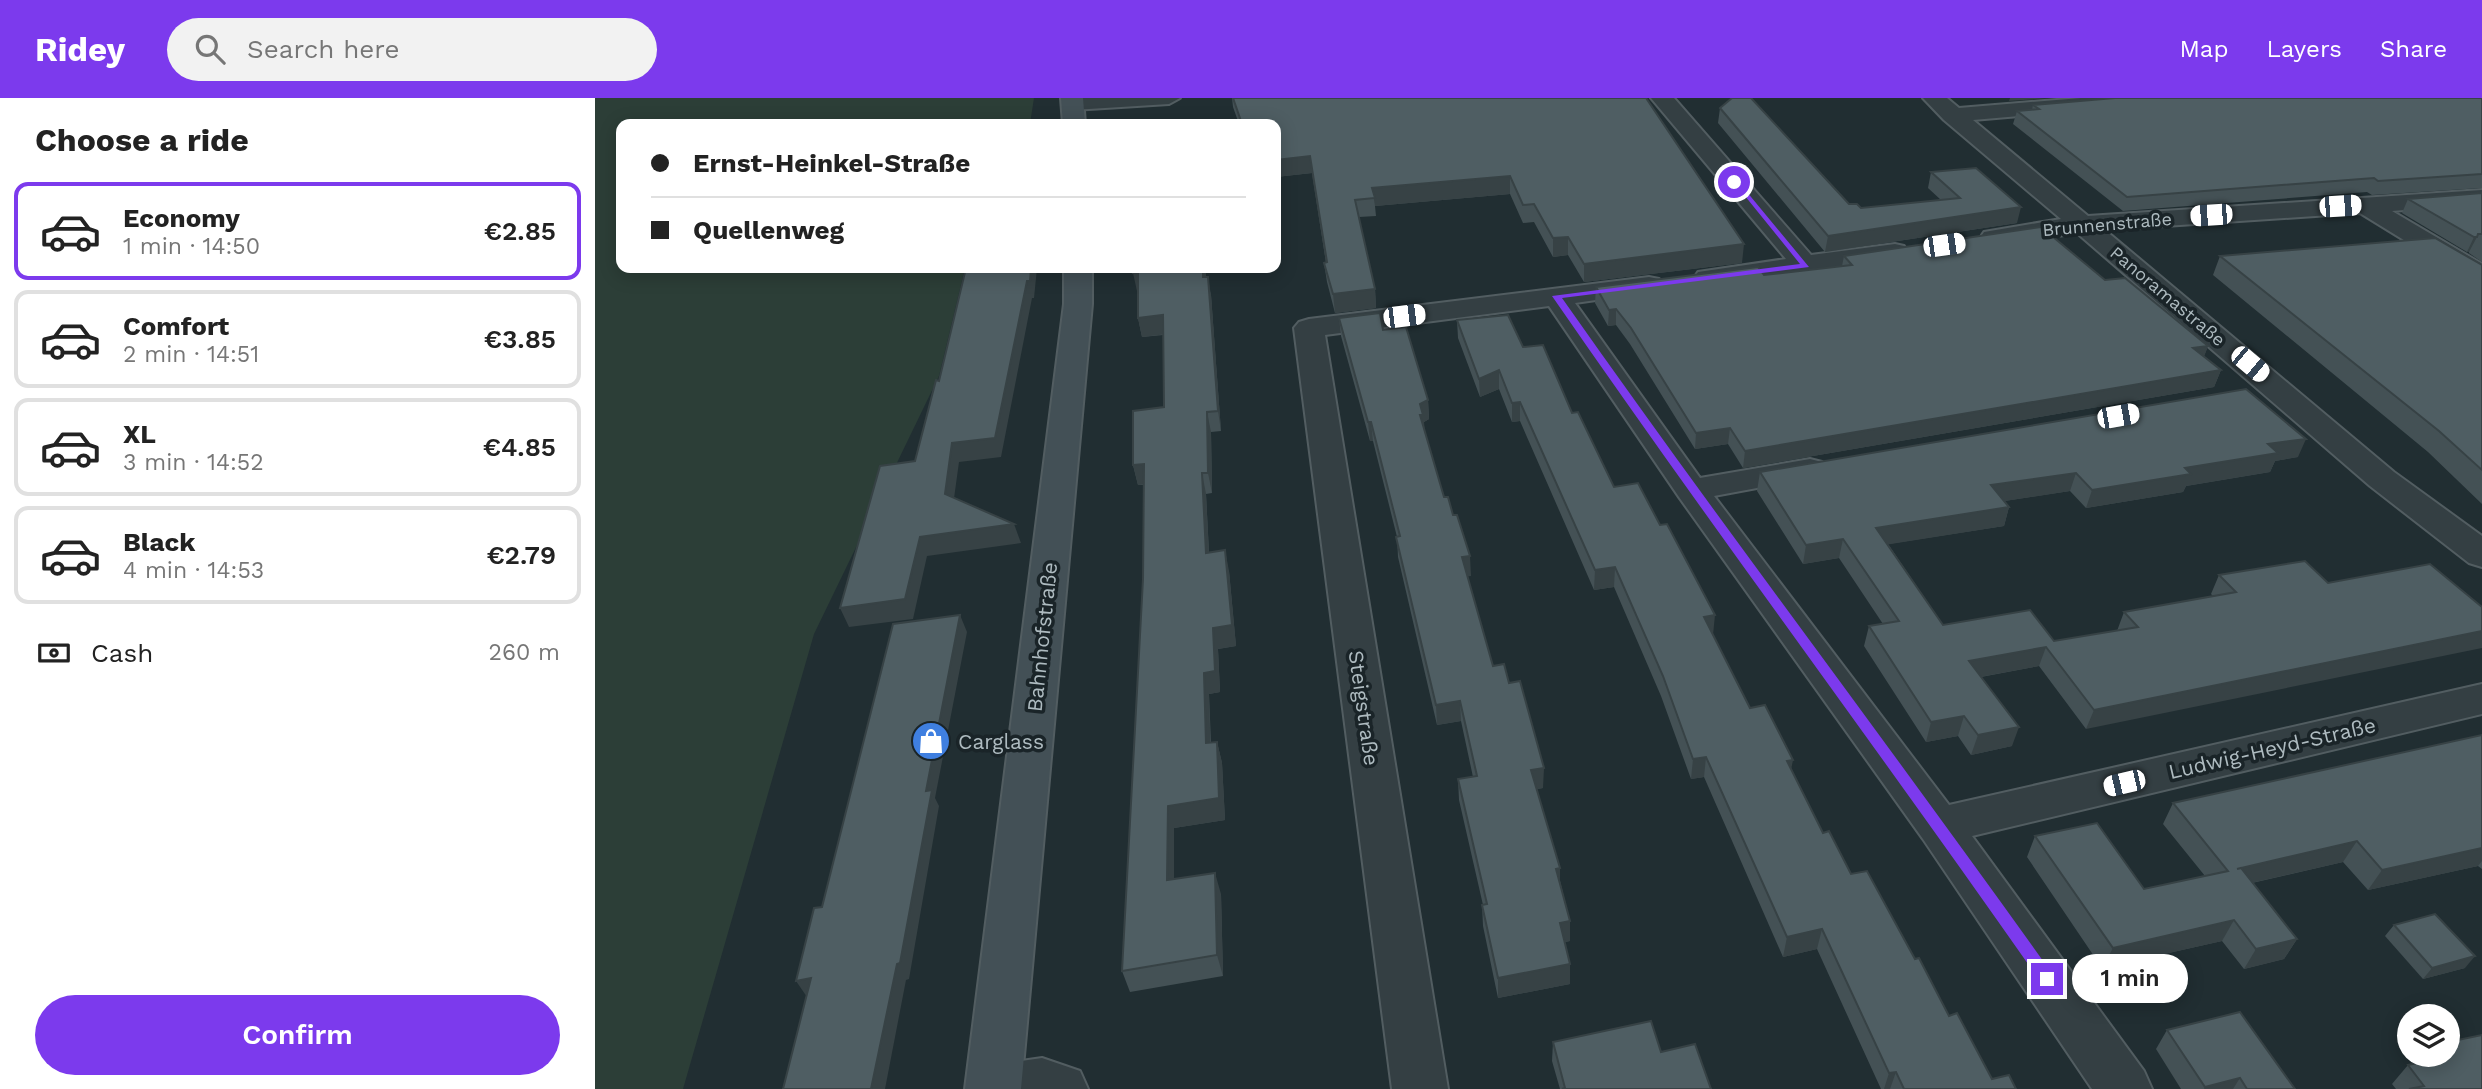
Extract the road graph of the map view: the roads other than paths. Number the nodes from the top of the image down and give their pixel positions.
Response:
1 (1169, 98) edge
2 (1662, 98) edge
3 (2161, 98) edge
4 (1961, 106) edge
5 (1073, 109) edge
6 (2482, 197) edge
7 (2365, 205) junction
8 (2082, 224) junction
9 (1972, 241) edge
10 (1916, 249) edge
11 (1806, 266) junction
12 (1078, 273) edge
13 (2482, 276) edge
14 (1556, 296) junction
15 (2277, 388) junction
16 (2237, 395) edge
17 (1841, 464) edge
18 (1691, 490) junction
19 (2482, 555) edge
20 (2482, 699) edge
21 (1939, 825) junction
22 (993, 1089) edge
23 (1008, 1089) edge
24 (1061, 1089) edge
25 (1420, 1089) edge
26 (2124, 1089) edge

1 - 5 street
2 - 11 street
3 - 4 street
4 - 8 street, Panoramastraße
6 - 7 street, Brunnenstraße
7 - 8 street, Brunnenstraße
7 - 13 street
8 - 9 street, Brunnenstraße
8 - 15 street, Panoramastraße
10 - 11 street
11 - 14 street
12 - 22 street, Bahnhofstraße
14 - 18 street
14 - 25 street, Steigstraße
15 - 16 street
15 - 19 street, Panoramastraße
17 - 18 street
18 - 21 street
20 - 21 street, Ludwig-Heyd-Straße
21 - 26 street
23 - 24 street

